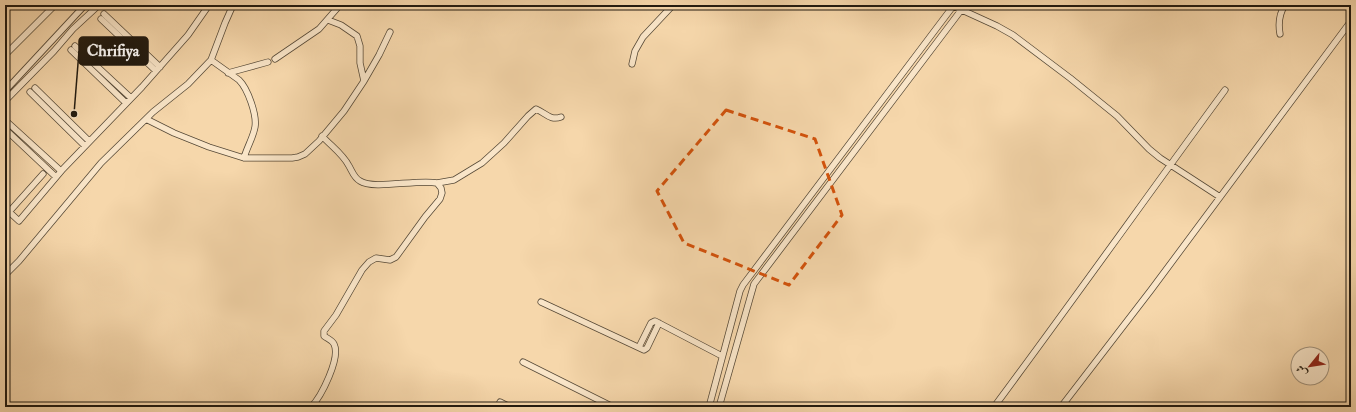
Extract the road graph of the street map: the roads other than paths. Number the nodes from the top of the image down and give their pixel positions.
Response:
1 (55, 5) edge
2 (99, 5) edge
3 (209, 5) edge
4 (233, 5) edge
5 (340, 5) edge
6 (673, 5) edge
7 (953, 5) edge
8 (965, 5) edge
9 (1286, 5) edge
10 (83, 6) edge
11 (961, 10) junction
12 (102, 17) dead end
13 (328, 20) junction
14 (1351, 20) edge
15 (390, 32) dead end
16 (1280, 34) dead end
17 (5, 55) edge
18 (275, 59) dead end
19 (211, 60) junction
20 (268, 62) dead end
21 (632, 64) dead end
22 (97, 65) junction
23 (158, 69) junction
24 (92, 71) junction
25 (227, 73) junction
26 (364, 81) junction
27 (35, 88) dead end
28 (1225, 90) dead end
29 (5, 91) edge
30 (30, 92) dead end
31 (131, 98) junction
32 (5, 101) edge
33 (126, 103) junction
34 (58, 110) junction
35 (53, 115) junction
36 (561, 117) dead end
37 (146, 119) junction
38 (5, 120) edge
39 (5, 129) edge
40 (322, 136) junction
41 (26, 140) junction
42 (89, 141) junction
43 (22, 145) junction
44 (84, 146) junction
45 (244, 158) junction
46 (1170, 165) junction
47 (61, 171) junction
48 (43, 174) dead end
49 (56, 177) junction
50 (437, 183) junction
51 (1220, 197) junction
52 (7, 210) edge
53 (5, 275) edge
54 (541, 302) dead end
55 (722, 356) junction
56 (523, 362) dead end
57 (500, 402) dead end
58 (311, 407) edge
59 (510, 407) edge
60 (613, 407) edge
61 (709, 407) edge
62 (719, 407) edge
63 (994, 407) edge
64 (1061, 407) edge

1 - 17 street
2 - 32 street
3 - 23 street
4 - 19 street
5 - 13 street
6 - 21 street
7 - 11 street
7 - 55 street
8 - 11 street
9 - 16 street
10 - 29 street
11 - 46 street
11 - 62 street
12 - 23 street
13 - 18 street
13 - 26 street
14 - 51 street
15 - 26 street
19 - 25 street
19 - 37 street
20 - 25 street
22 - 24 street
22 - 24 street
22 - 31 street
23 - 31 street
24 - 33 street
25 - 45 street
26 - 40 street
27 - 34 street
28 - 46 street
30 - 35 street
31 - 33 street
33 - 42 street
34 - 35 street
34 - 42 street
35 - 44 street
36 - 50 street
37 - 45 street
37 - 53 street
38 - 41 street
39 - 43 street
40 - 45 street
40 - 50 street
41 - 43 street
41 - 47 street
42 - 44 street
43 - 49 street
44 - 47 street
46 - 51 street
46 - 63 street
47 - 49 street
48 - 52 street
49 - 52 street
50 - 58 street
51 - 64 street
54 - 55 street
55 - 61 street
56 - 60 street
57 - 59 street

